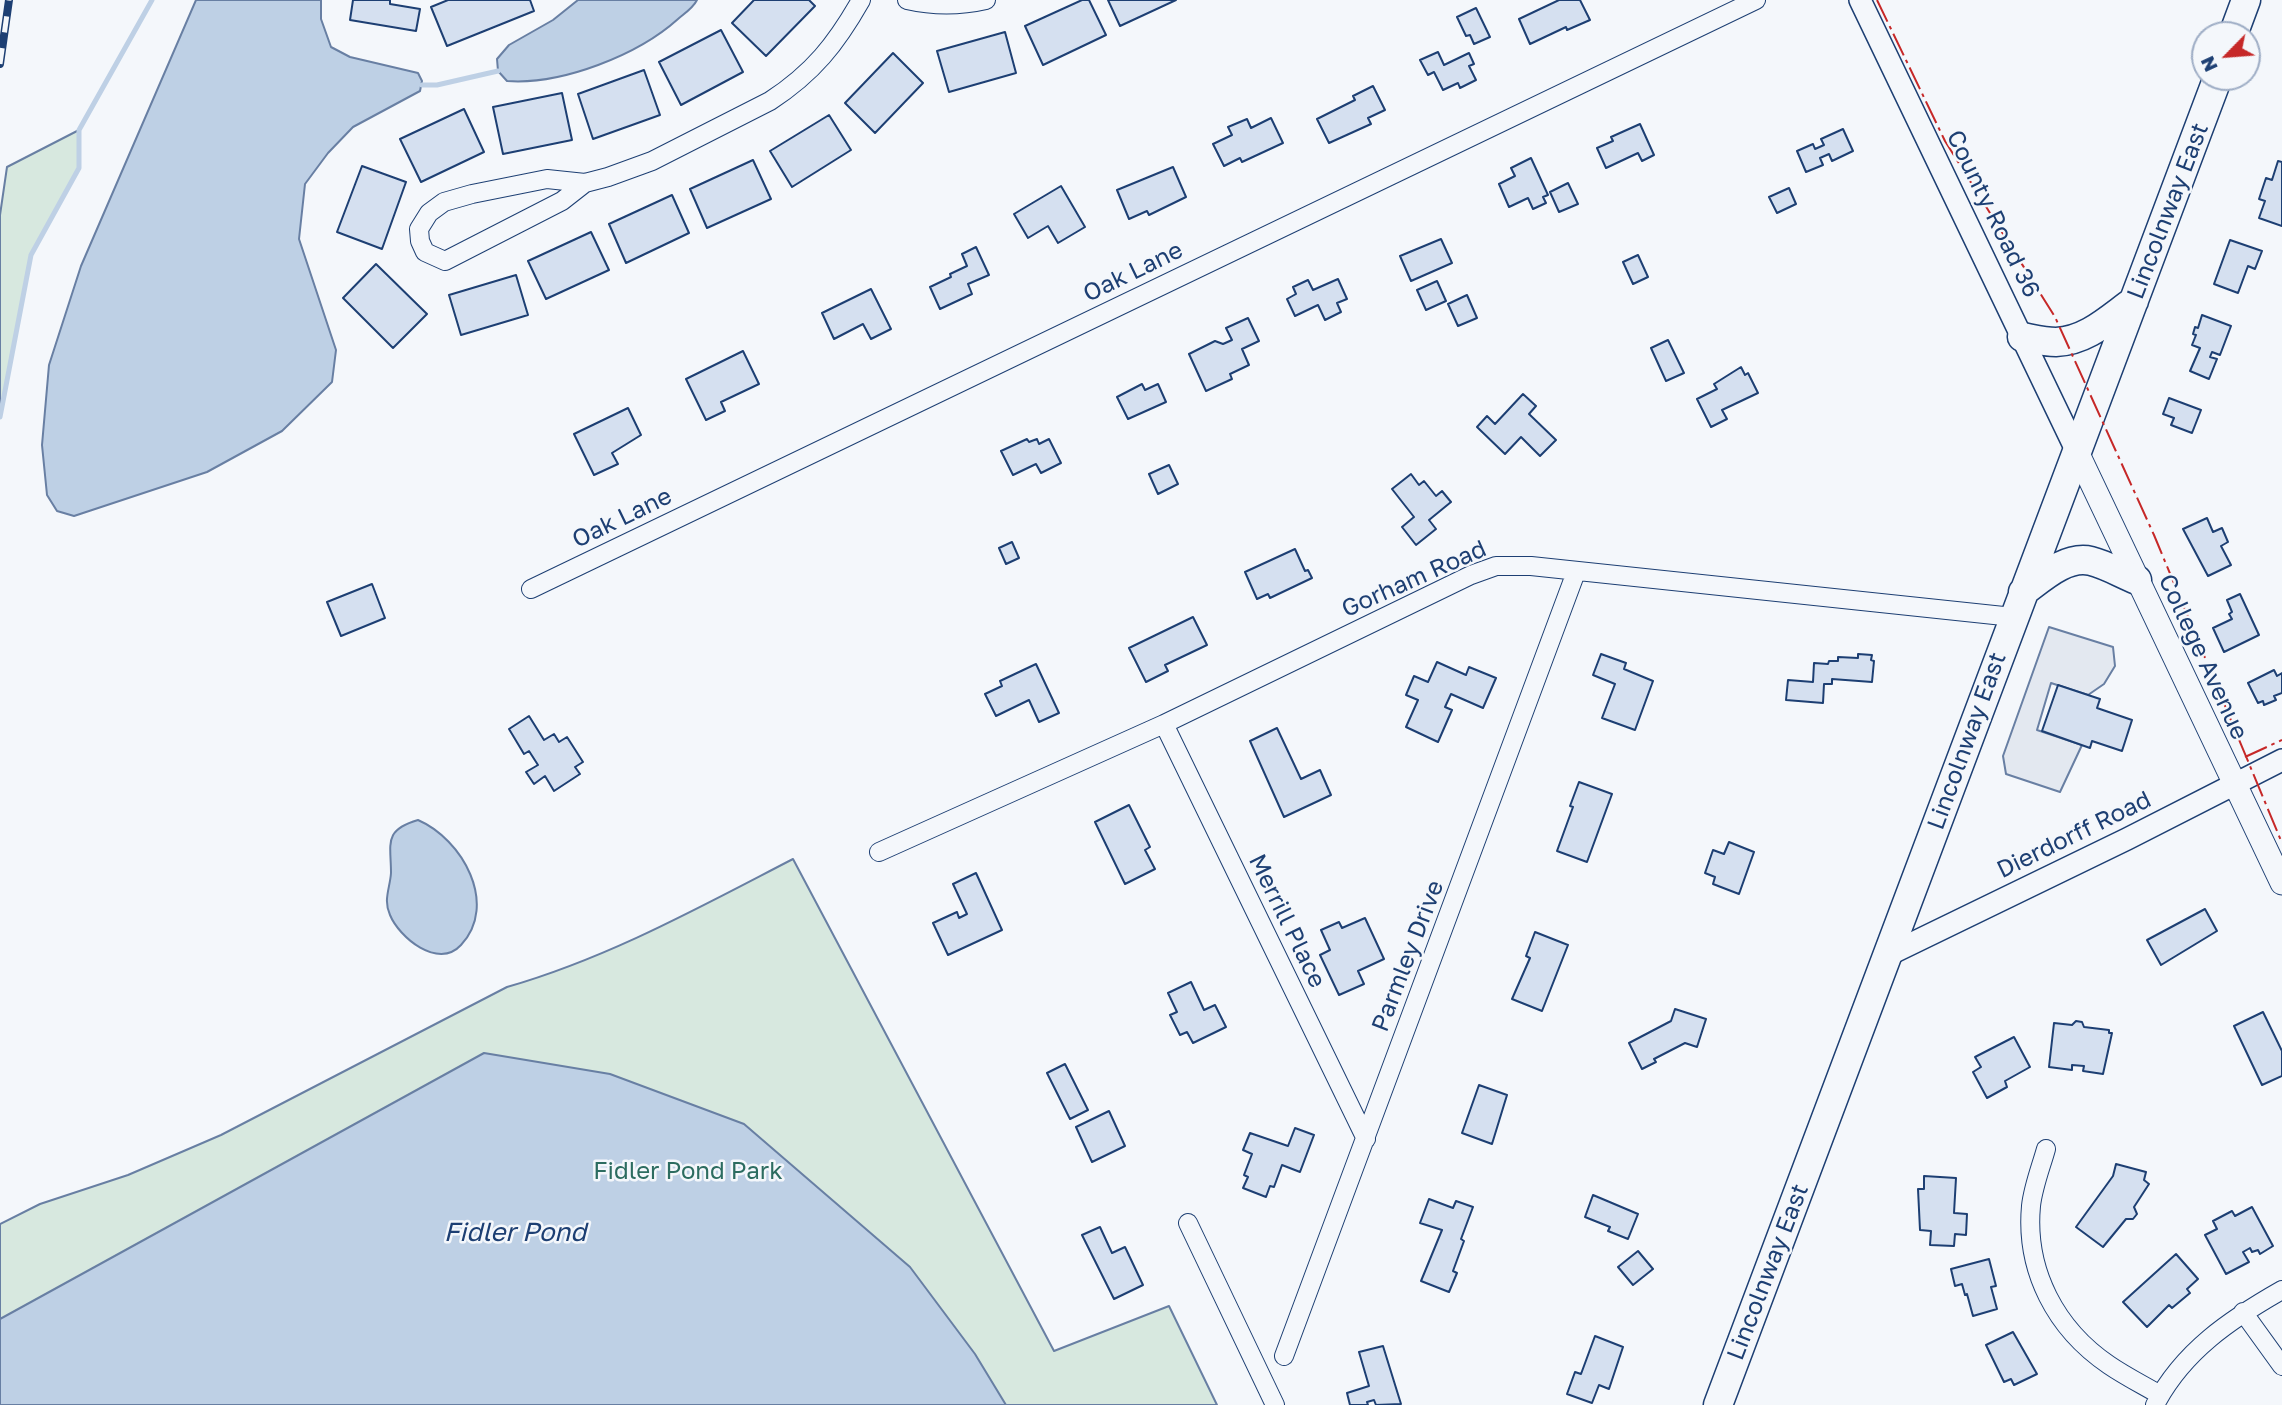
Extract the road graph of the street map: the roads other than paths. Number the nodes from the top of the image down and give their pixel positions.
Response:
1 (861, 0) edge
2 (907, 0) edge
3 (986, 0) edge
4 (1756, 0) edge
5 (1860, 0) edge
6 (2246, 0) edge
7 (2238, 21) edge
8 (2213, 91) edge
9 (585, 183) junction
10 (2134, 301) junction
11 (2022, 337) junction
12 (2077, 452) junction
13 (1576, 572) junction
14 (2137, 580) junction
15 (531, 589) dead end
16 (2018, 605) junction
17 (1164, 724) junction
18 (2282, 760) edge
19 (2234, 785) junction
20 (879, 852) dead end
21 (2282, 883) edge
22 (1888, 955) junction
23 (1366, 1139) junction
24 (2046, 1149) dead end
25 (1188, 1223) dead end
26 (2282, 1290) edge
27 (2243, 1312) junction
28 (1284, 1356) dead end
29 (2282, 1366) edge
30 (2158, 1400) edge
31 (1275, 1405) edge
32 (1718, 1405) edge

1 - 9 street
2 - 3 street
4 - 15 street, Oak Lane
5 - 11 street, County Road 36
6 - 7 highway
8 - 10 highway, Lincolnway East
9 - 9 street
10 - 11 highway
10 - 12 highway, Lincolnway East
11 - 12 street, County Road 36
12 - 14 main road, College Avenue
12 - 16 highway, Lincolnway East
13 - 16 street, Gorham Road
13 - 17 street, Gorham Road
13 - 23 street, Parmley Drive
14 - 16 highway
14 - 19 main road, College Avenue
16 - 22 highway, Lincolnway East
17 - 20 street, Gorham Road
17 - 23 street, Merrill Place
18 - 19 street, Dierdorff Road
19 - 21 main road, College Avenue
19 - 22 street, Dierdorff Road
22 - 32 highway, Lincolnway East
23 - 28 street, Parmley Drive
24 - 30 street
25 - 31 street
26 - 27 street
27 - 29 street
27 - 30 street

